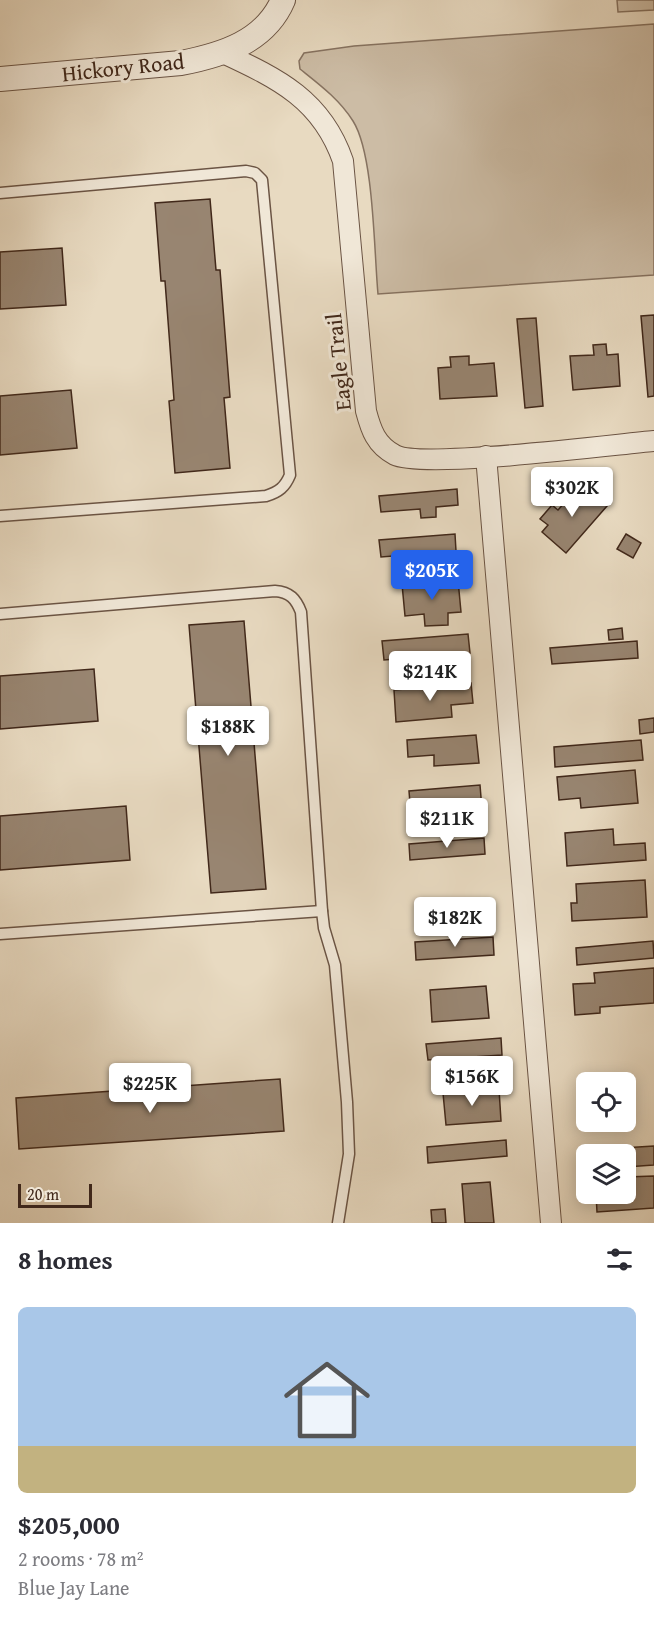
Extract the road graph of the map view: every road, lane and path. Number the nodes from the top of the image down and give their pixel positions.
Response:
1 (283, 0) edge
2 (233, 48) junction
3 (0, 79) edge
4 (0, 193) edge
5 (654, 441) edge
6 (486, 456) junction
7 (0, 516) edge
8 (0, 614) edge
9 (322, 911) junction
10 (0, 934) edge
11 (338, 1223) edge
12 (551, 1223) edge

1 - 2 street
2 - 3 street, Hickory Road
2 - 6 street, Eagle Trail
4 - 7 lane
5 - 6 street, Eagle Trail
6 - 12 street
8 - 9 lane
9 - 10 lane
9 - 11 lane

